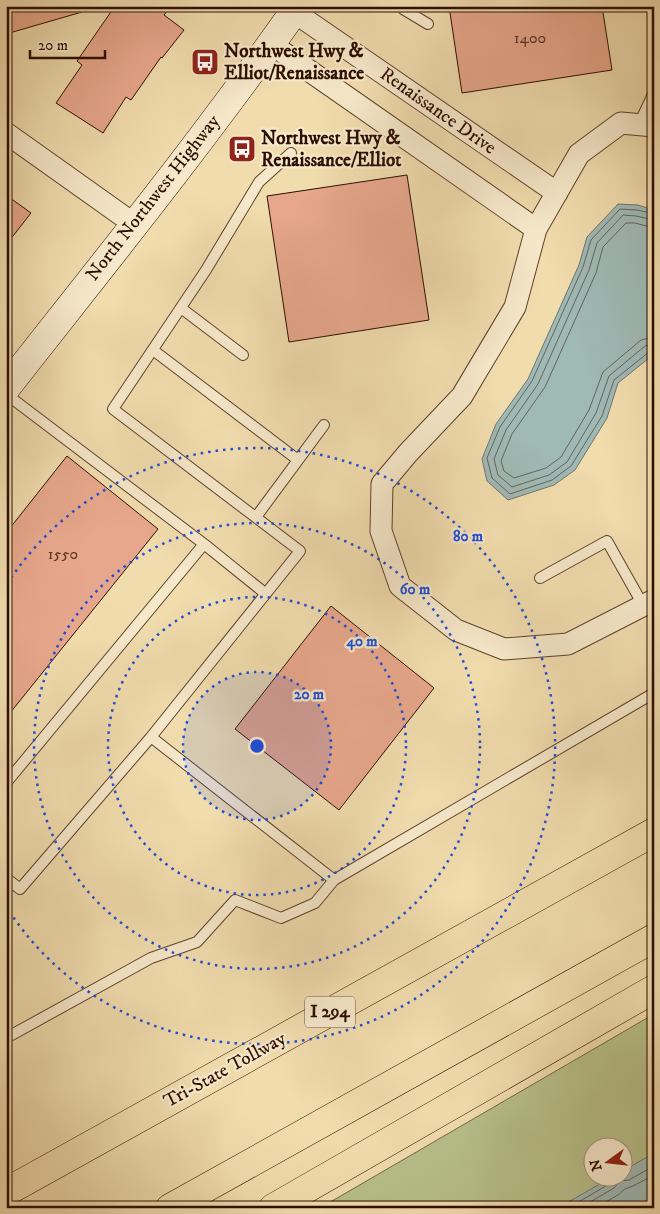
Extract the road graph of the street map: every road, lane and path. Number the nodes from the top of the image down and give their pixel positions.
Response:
1 (403, 6) edge
2 (296, 9) edge
3 (428, 24) dead end
4 (271, 44) junction
5 (654, 92) edge
6 (647, 125) edge
7 (6, 133) edge
8 (291, 153) dead end
9 (557, 193) junction
10 (134, 224) junction
11 (536, 229) junction
12 (181, 308) junction
13 (153, 350) junction
14 (243, 355) dead end
15 (6, 388) edge
16 (6, 394) edge
17 (324, 425) dead end
18 (298, 460) junction
19 (256, 517) junction
20 (204, 544) junction
21 (540, 578) dead end
22 (266, 594) junction
23 (648, 602) edge
24 (654, 693) edge
25 (151, 737) junction
26 (6, 783) edge
27 (654, 832) edge
28 (6, 878) edge
29 (334, 880) junction
30 (654, 938) edge
31 (654, 989) edge
32 (6, 1038) edge
33 (6, 1192) edge
34 (170, 1208) edge
35 (273, 1208) edge

1 - 3 lane
2 - 4 main road, North Northwest Highway
2 - 9 street, Renaissance Drive
4 - 10 main road, North Northwest Highway
4 - 11 street
5 - 6 lane
6 - 9 street
7 - 10 street
8 - 12 lane
9 - 11 street
10 - 15 main road, North Northwest Highway
11 - 23 street
12 - 13 lane
12 - 14 lane
13 - 18 lane
13 - 19 lane
16 - 20 lane
17 - 18 lane
18 - 19 lane
19 - 22 lane
20 - 22 lane
20 - 26 lane
21 - 23 lane
22 - 25 lane
24 - 29 lane
25 - 28 lane
25 - 29 lane
27 - 33 highway, Tri-State Tollway / I 294
29 - 32 lane
30 - 34 highway
31 - 35 highway

